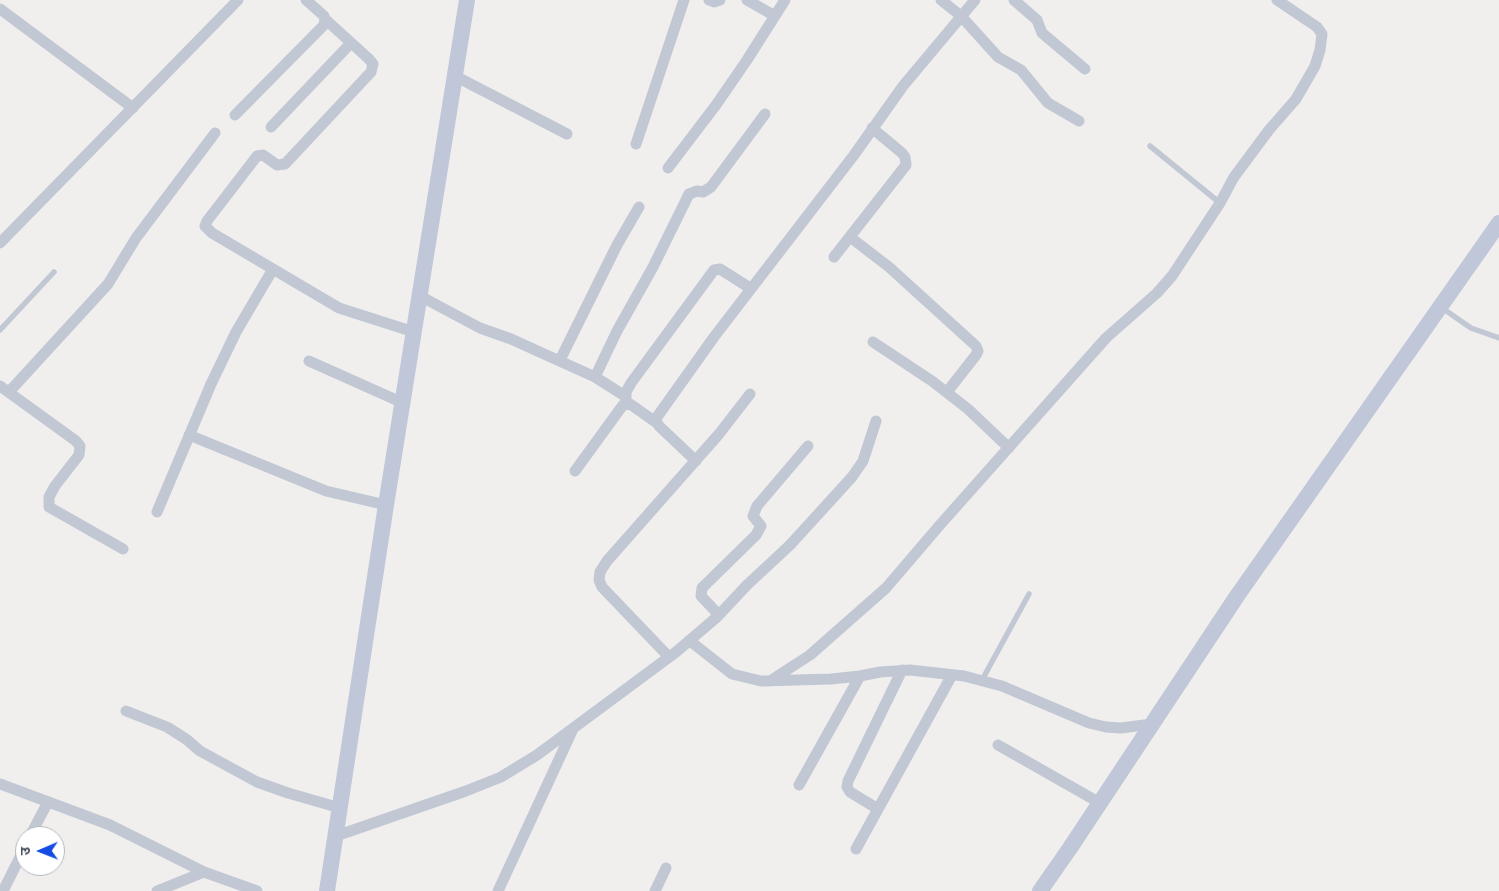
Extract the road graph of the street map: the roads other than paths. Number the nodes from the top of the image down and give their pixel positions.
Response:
1 (8, 0) edge
2 (238, 0) edge
3 (306, 0) edge
4 (467, 0) edge
5 (684, 0) edge
6 (708, 0) edge
7 (720, 0) edge
8 (747, 0) edge
9 (785, 0) edge
10 (941, 0) edge
11 (975, 0) edge
12 (1014, 0) edge
13 (1278, 0) edge
14 (0, 9) edge
15 (775, 16) junction
16 (961, 16) junction
17 (325, 20) junction
18 (351, 43) junction
19 (1085, 69) dead end
20 (455, 76) junction
21 (133, 108) junction
22 (765, 114) dead end
23 (235, 115) dead end
24 (1079, 120) dead end
25 (271, 128) dead end
26 (872, 128) junction
27 (215, 133) dead end
28 (567, 134) dead end
29 (636, 144) dead end
30 (1150, 146) dead end
31 (668, 168) dead end
32 (1220, 203) junction
33 (639, 207) dead end
34 (1499, 223) edge
35 (850, 237) junction
36 (0, 243) edge
37 (834, 258) dead end
38 (273, 268) junction
39 (54, 272) dead end
40 (750, 288) junction
41 (420, 296) junction
42 (1440, 307) junction
43 (0, 330) edge
44 (414, 332) junction
45 (1499, 338) edge
46 (873, 342) dead end
47 (560, 360) junction
48 (309, 361) dead end
49 (595, 377) junction
50 (4, 389) edge
51 (947, 392) junction
52 (750, 394) dead end
53 (626, 400) junction
54 (403, 403) junction
55 (876, 421) dead end
56 (657, 423) junction
57 (189, 435) junction
58 (808, 446) dead end
59 (1009, 448) junction
60 (696, 461) junction
61 (575, 471) dead end
62 (386, 505) junction
63 (157, 512) dead end
64 (123, 549) dead end
65 (1029, 594) dead end
66 (719, 615) junction
67 (690, 641) junction
68 (669, 657) junction
69 (902, 670) junction
70 (952, 675) junction
71 (860, 676) junction
72 (982, 680) junction
73 (770, 681) junction
74 (126, 711) dead end
75 (1152, 724) junction
76 (574, 727) junction
77 (998, 745) dead end
78 (0, 784) edge
79 (800, 785) dead end
80 (48, 802) junction
81 (1100, 802) junction
82 (340, 808) junction
83 (878, 809) junction
84 (35, 826) edge
85 (336, 836) junction
86 (856, 849) dead end
87 (15, 863) edge
88 (666, 868) dead end
89 (204, 872) junction
90 (3, 883) edge
91 (157, 891) edge
92 (257, 891) edge
93 (327, 891) edge
94 (498, 891) edge
95 (655, 891) edge
96 (1040, 891) edge

1 - 14 street
2 - 21 street
3 - 17 street
4 - 20 main road
5 - 29 street
6 - 7 street
8 - 15 street
9 - 15 street
10 - 16 street
11 - 16 street
12 - 19 street
13 - 32 street
14 - 21 street
15 - 31 street
16 - 24 street
16 - 26 street
17 - 18 street
17 - 23 street
18 - 25 street
18 - 38 street
20 - 28 street
20 - 41 main road
21 - 36 street
22 - 49 street
26 - 35 street
26 - 40 street
27 - 50 street
30 - 32 lane
32 - 59 street
33 - 47 street
34 - 42 main road
35 - 37 street
35 - 51 street
38 - 44 street
38 - 57 street
39 - 43 lane
40 - 53 street
40 - 56 street
41 - 44 main road
41 - 47 street
42 - 45 lane
42 - 75 main road
44 - 54 main road
46 - 51 street
47 - 49 street
48 - 54 street
49 - 53 street
50 - 64 street
51 - 59 street
52 - 60 street
53 - 56 street
53 - 61 street
54 - 62 main road
55 - 66 street
56 - 60 street
57 - 62 street
57 - 63 street
58 - 66 street
59 - 73 street
60 - 68 street
62 - 82 main road
65 - 72 lane
66 - 67 street
67 - 68 street
67 - 73 street
68 - 76 street
69 - 70 street
69 - 71 street
69 - 83 street
70 - 72 street
70 - 83 street
71 - 73 street
71 - 79 street
72 - 75 street
74 - 82 street
75 - 81 main road
76 - 85 street
76 - 94 street
77 - 81 street
78 - 80 street
80 - 84 street
80 - 89 street
81 - 96 main road
82 - 85 main road
83 - 86 street
85 - 93 main road
87 - 90 street
88 - 95 street
89 - 91 street
89 - 92 street

